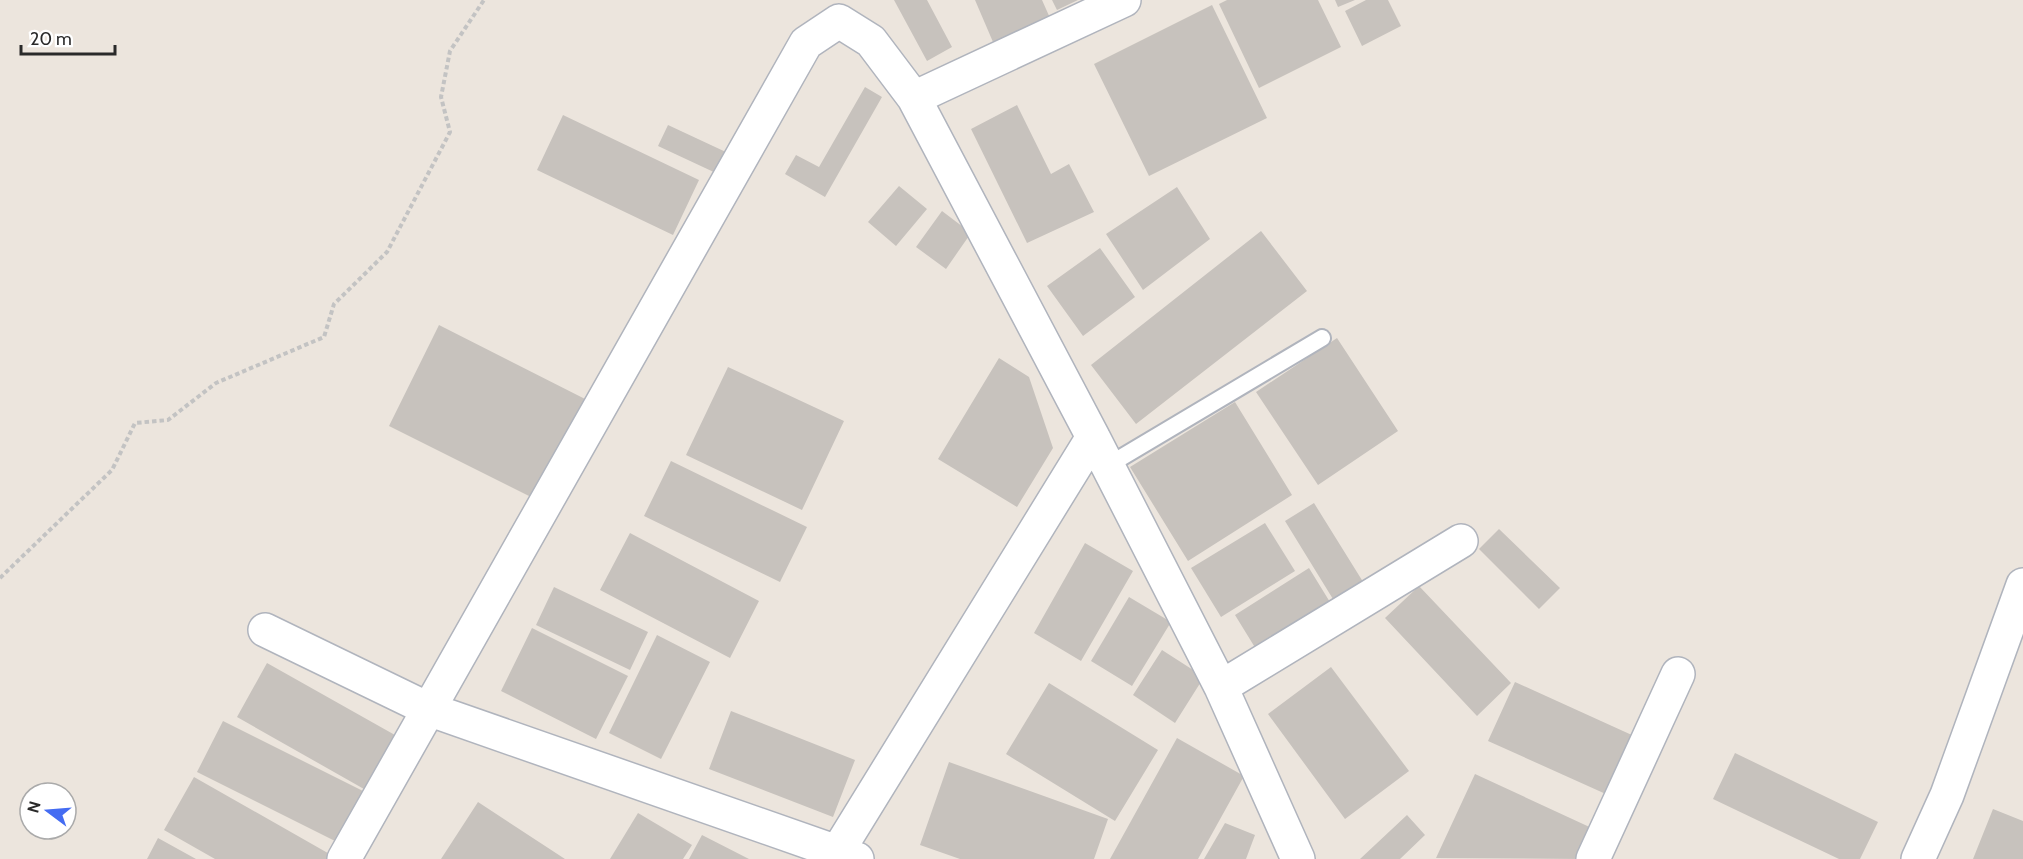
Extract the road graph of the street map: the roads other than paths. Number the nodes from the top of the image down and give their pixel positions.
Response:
1 (1124, 0) edge
2 (914, 98) junction
3 (1322, 338) dead end
4 (1093, 437) junction
5 (1107, 466) junction
6 (1461, 541) dead end
7 (2023, 585) edge
8 (265, 630) dead end
9 (1678, 674) dead end
10 (1221, 687) junction
11 (428, 709) junction
12 (842, 857) edge
13 (344, 859) edge
14 (1298, 859) edge
15 (1593, 859) edge
16 (1918, 859) edge

1 - 2 street
2 - 4 street
2 - 11 street
3 - 5 lane
4 - 5 street
4 - 12 street
5 - 10 street
6 - 10 street
7 - 16 street
8 - 11 street
9 - 15 street
10 - 14 street
11 - 12 street
11 - 13 street

